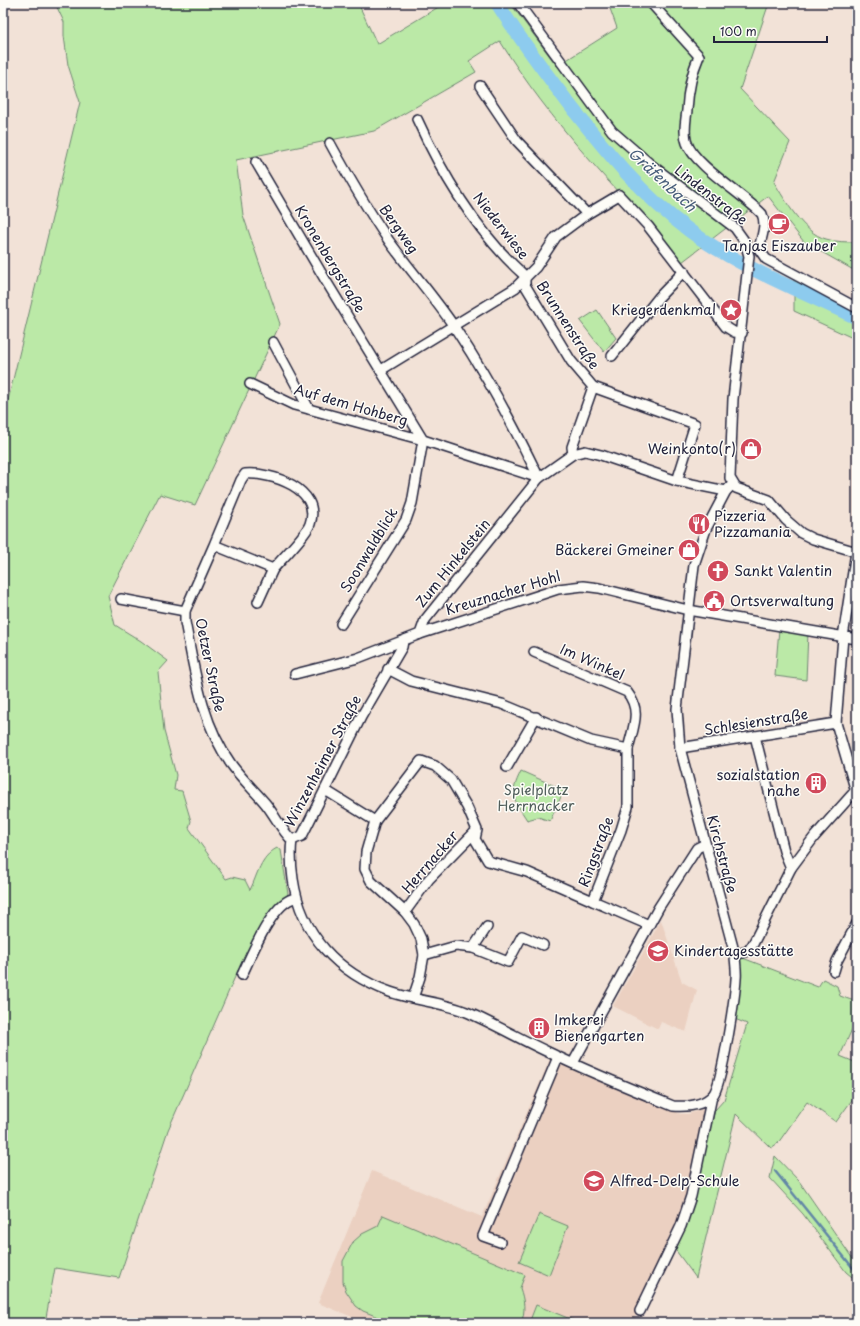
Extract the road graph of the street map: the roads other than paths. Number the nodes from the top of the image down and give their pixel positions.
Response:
1 (518, 3) edge
2 (651, 3) edge
3 (480, 86) dead end
4 (417, 119) dead end
5 (330, 143) dead end
6 (256, 162) dead end
7 (587, 214) junction
8 (759, 249) junction
9 (748, 253) junction
10 (684, 271) junction
11 (525, 276) junction
12 (857, 308) edge
13 (454, 326) junction
14 (742, 333) junction
15 (273, 342) dead end
16 (612, 356) dead end
17 (380, 370) junction
18 (250, 384) dead end
19 (593, 387) junction
20 (309, 409) junction
21 (423, 440) junction
22 (573, 454) junction
23 (540, 478) junction
24 (677, 480) junction
25 (733, 484) junction
26 (726, 491) junction
27 (214, 544) junction
28 (856, 552) edge
29 (273, 569) junction
30 (121, 599) dead end
31 (258, 602) dead end
32 (688, 610) junction
33 (185, 611) junction
34 (341, 624) dead end
35 (420, 634) junction
36 (843, 637) junction
37 (857, 639) edge
38 (403, 641) junction
39 (534, 652) dead end
40 (388, 669) junction
41 (295, 674) dead end
42 (536, 717) junction
43 (836, 723) junction
44 (755, 736) junction
45 (680, 748) junction
46 (628, 749) junction
47 (507, 767) dead end
48 (325, 790) junction
49 (856, 791) edge
50 (375, 820) junction
51 (477, 830) junction
52 (292, 840) junction
53 (705, 844) junction
54 (791, 868) junction
55 (296, 898) junction
56 (593, 901) junction
57 (405, 912) junction
58 (857, 923) edge
59 (649, 925) junction
60 (487, 926) dead end
61 (543, 945) dead end
62 (473, 948) junction
63 (735, 954) junction
64 (424, 955) junction
65 (834, 971) dead end
66 (242, 975) dead end
67 (413, 998) junction
68 (558, 1057) junction
69 (573, 1063) junction
70 (712, 1096) junction
71 (500, 1242) dead end
72 (640, 1311) dead end

1 - 9 street, Lindenstraße
2 - 8 street
3 - 7 street
4 - 11 street, Niederwiese
5 - 13 street, Bergweg
6 - 17 street, Kronenbergstraße
7 - 10 street, Niederwiese
7 - 11 street, Niederwiese
8 - 9 street
8 - 12 street
9 - 14 street
10 - 14 street, Niederwiese
10 - 16 street
11 - 13 street
11 - 19 street, Brunnenstraße
13 - 17 street
13 - 23 street, Bergweg
14 - 25 street
15 - 20 street
17 - 21 street, Kronenbergstraße
18 - 20 street, Auf dem Hohberg
19 - 22 street
19 - 24 street, Brunnenstraße
20 - 21 street, Auf dem Hohberg
21 - 23 street
21 - 34 street, Soonwaldblick
22 - 23 street, Zum Hinkelstein
22 - 24 street
23 - 35 street, Zum Hinkelstein
24 - 26 street
25 - 26 street, Kirchstraße
25 - 28 street
26 - 32 street, Kirchstraße
27 - 29 street
27 - 29 street
27 - 33 street
28 - 36 street
29 - 31 street
30 - 33 street
32 - 35 street, Kreuznacher Hohl
32 - 36 street, Kreuznacher Hohl
32 - 45 street, Kirchstraße
33 - 52 street, Oetzer Straße
35 - 38 street
36 - 37 street, Kreuznacher Hohl
36 - 43 street
38 - 40 street, Winzenheimer Straße
38 - 41 street
39 - 46 street, Im Winkel
40 - 42 street
40 - 48 street, Winzenheimer Straße
42 - 46 street
42 - 47 street
43 - 44 street, Schlesienstraße
43 - 49 street
44 - 45 street, Schlesienstraße
44 - 54 street
45 - 53 street, Kirchstraße
46 - 56 street, Ringstraße
48 - 50 street
48 - 52 street, Winzenheimer Straße
49 - 54 street
50 - 51 street, Herrnacker
50 - 57 street, Herrnacker
51 - 56 street, Herrnacker
51 - 57 street, Herrnacker
52 - 55 street, Winzenheimer Straße
53 - 59 street
53 - 63 street, Kirchstraße
54 - 63 street
55 - 66 street
55 - 67 street, Winzenheimer Straße
56 - 59 street, Ringstraße
57 - 64 street, Herrnacker
58 - 65 street
59 - 69 street
60 - 62 street
61 - 62 street
62 - 64 street
63 - 70 street, Kirchstraße
64 - 67 street, Herrnacker
67 - 68 street, Winzenheimer Straße
68 - 69 street, Winzenheimer Straße
68 - 71 street
69 - 70 street, Winzenheimer Straße
70 - 72 street, Kirchstraße

